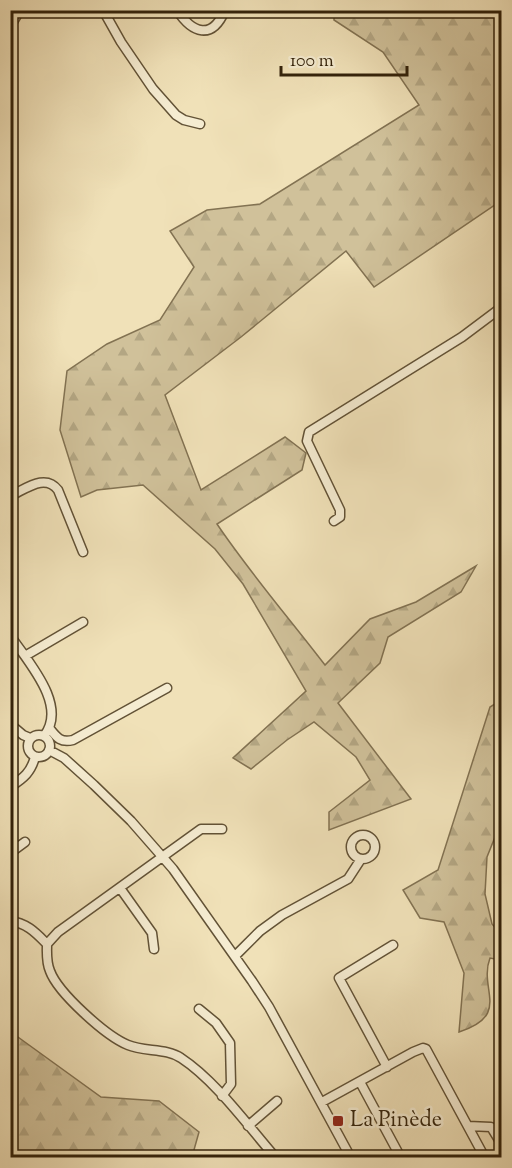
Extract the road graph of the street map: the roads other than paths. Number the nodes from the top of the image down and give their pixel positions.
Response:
1 (20, 10) edge
2 (103, 10) edge
3 (177, 10) edge
4 (225, 10) edge
5 (10, 27) edge
6 (200, 124) dead end
7 (501, 307) edge
8 (10, 496) edge
9 (334, 521) dead end
10 (83, 552) dead end
11 (83, 622) dead end
12 (10, 628) edge
13 (24, 656) junction
14 (167, 688) dead end
15 (10, 724) edge
16 (47, 732) junction
17 (30, 738) junction
18 (49, 750) junction
19 (35, 757) junction
20 (10, 788) edge
21 (222, 829) dead end
22 (25, 842) dead end
23 (10, 853) edge
24 (163, 858) junction
25 (361, 860) dead end
26 (120, 888) junction
27 (10, 921) edge
28 (47, 944) junction
29 (393, 945) dead end
30 (154, 949) dead end
31 (234, 956) junction
32 (199, 1009) dead end
33 (387, 1067) junction
34 (360, 1082) junction
35 (222, 1096) junction
36 (277, 1101) dead end
37 (322, 1102) junction
38 (248, 1126) junction
39 (468, 1126) junction
40 (501, 1145) edge
41 (276, 1158) edge
42 (351, 1158) edge
43 (401, 1158) edge
44 (485, 1158) edge

1 - 5 street
2 - 6 street
3 - 4 street
7 - 9 street
8 - 10 street
11 - 13 street
12 - 13 street
13 - 16 street
14 - 16 street
15 - 17 street
16 - 17 street
16 - 18 street
17 - 19 street
18 - 19 street
18 - 24 street
19 - 20 street
21 - 24 street
22 - 23 street
24 - 26 street
24 - 31 street
25 - 31 street
26 - 28 street
26 - 30 street
27 - 28 street
28 - 35 street
29 - 33 street
31 - 37 street
32 - 35 street
33 - 34 street
33 - 39 street
34 - 37 street
34 - 43 street
35 - 38 street
36 - 38 street
37 - 42 street
38 - 41 street
39 - 40 street
39 - 44 street

